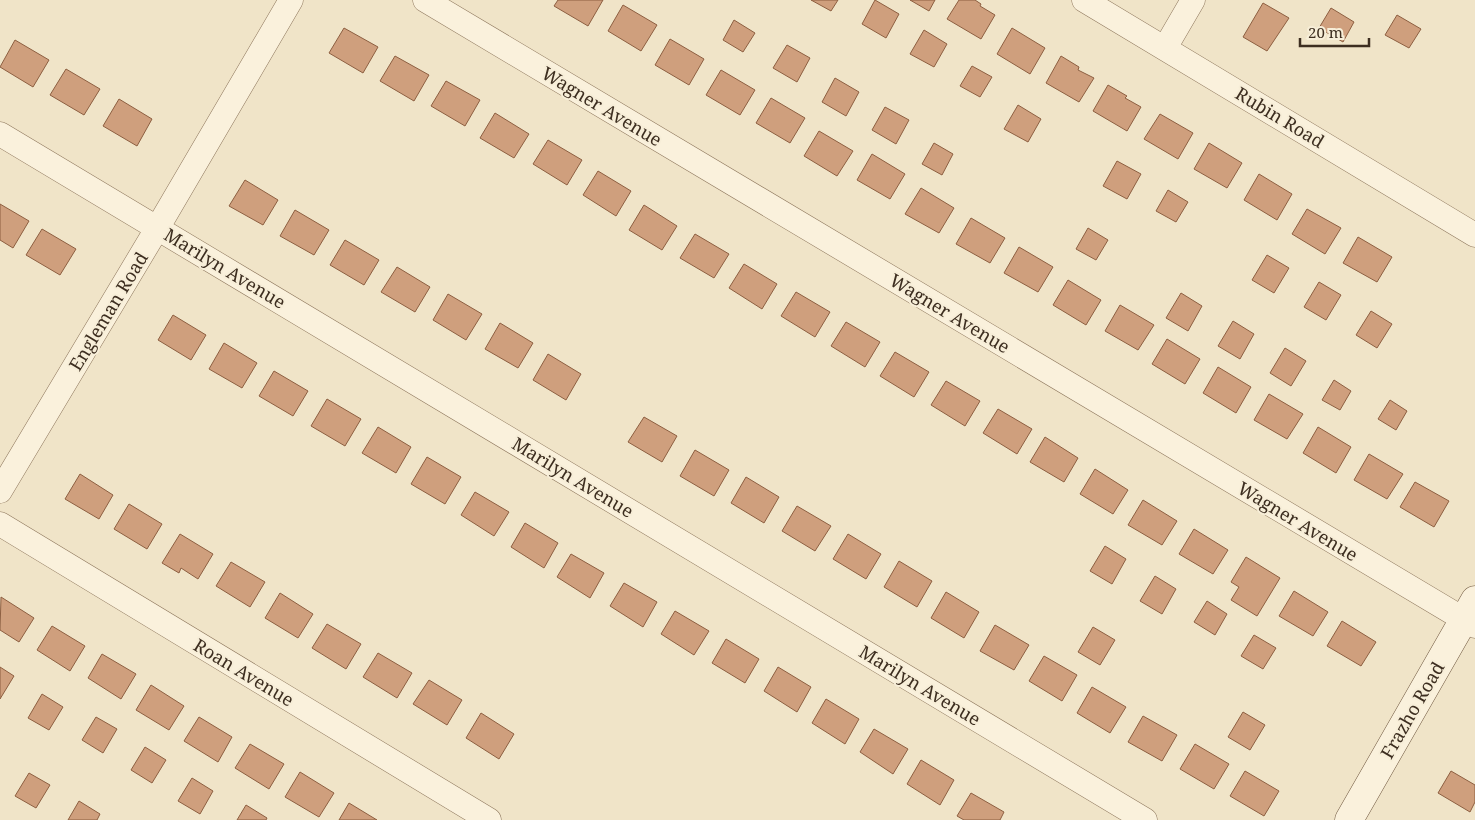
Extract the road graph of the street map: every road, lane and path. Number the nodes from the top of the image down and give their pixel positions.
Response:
1 (291, 0) edge
2 (425, 0) edge
3 (1084, 0) edge
4 (1193, 0) edge
5 (1165, 48) junction
6 (0, 134) edge
7 (158, 228) junction
8 (1475, 235) edge
9 (0, 491) edge
10 (0, 524) edge
11 (1471, 615) edge
12 (488, 820) edge
13 (1145, 820) edge
14 (1349, 820) edge

1 - 7 street, Engleman Road
2 - 11 street, Wagner Avenue
3 - 5 street, Rubin Road
4 - 5 street
5 - 8 street, Rubin Road
6 - 7 street, Marilyn Avenue
7 - 9 street, Engleman Road
7 - 13 street, Marilyn Avenue
10 - 12 street, Roan Avenue
11 - 14 street, Frazho Road

